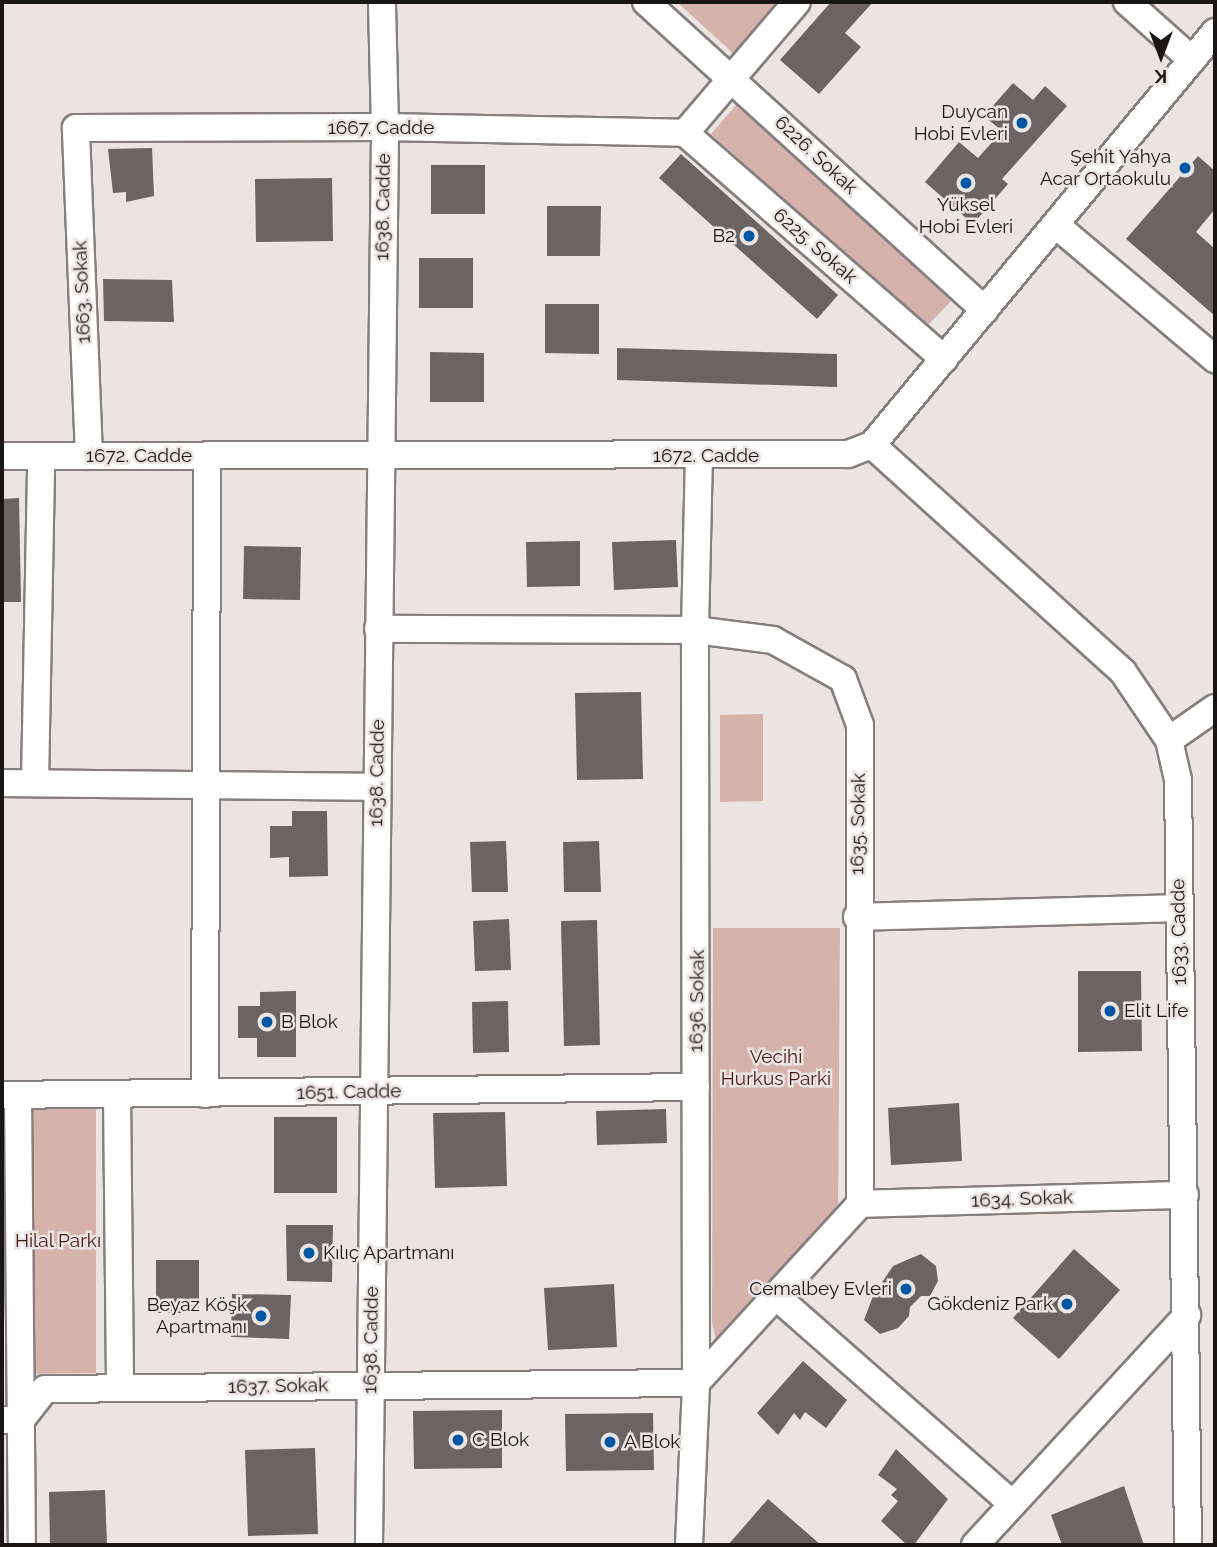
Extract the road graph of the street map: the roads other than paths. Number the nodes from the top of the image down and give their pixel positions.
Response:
1 (382, 2) edge
2 (646, 2) edge
3 (797, 2) edge
4 (1127, 2) edge
5 (1215, 32) edge
6 (1192, 60) junction
7 (733, 78) junction
8 (385, 127) junction
9 (76, 128) joint
10 (685, 133) junction
11 (1057, 226) junction
12 (985, 310) junction
13 (944, 359) junction
14 (1215, 359) edge
15 (872, 445) junction
16 (379, 454) junction
17 (2, 456) edge
18 (41, 456) junction
19 (89, 456) junction
20 (207, 456) junction
21 (699, 456) junction
22 (378, 629) junction
23 (695, 630) junction
24 (1215, 708) edge
25 (1169, 740) junction
26 (2, 783) edge
27 (35, 783) junction
28 (205, 784) junction
29 (377, 787) junction
30 (1179, 908) junction
31 (857, 917) junction
32 (695, 1087) junction
33 (374, 1092) junction
34 (117, 1094) junction
35 (205, 1094) junction
36 (10, 1095) edge
37 (1185, 1195) junction
38 (860, 1204) junction
39 (778, 1298) junction
40 (1187, 1315) junction
41 (696, 1383) junction
42 (371, 1385) junction
43 (120, 1388) junction
44 (12, 1420) edge
45 (1010, 1502) junction
46 (22, 1545) edge
47 (369, 1545) edge
48 (689, 1545) edge
49 (975, 1545) edge
50 (1188, 1545) edge

1 - 8 street, 1638. Cadde
2 - 7 street, 6226. Sokak
3 - 7 street
4 - 6 street
5 - 6 street
6 - 11 street
7 - 10 street
7 - 12 street, 6226. Sokak
8 - 9 street, 1667. Cadde
8 - 10 street, 1667. Cadde
8 - 16 street, 1638. Cadde
9 - 19 street, 1663. Sokak
10 - 13 street, 6225. Sokak
11 - 12 street
11 - 14 street
12 - 13 street
13 - 15 street
15 - 21 street, 1672. Cadde
15 - 25 street, 1633. Cadde
16 - 20 street, 1672. Cadde
16 - 21 street, 1672. Cadde
16 - 22 street, 1638. Cadde
17 - 18 street, 1672. Cadde
18 - 19 street, 1672. Cadde
18 - 27 street
19 - 20 street, 1672. Cadde
20 - 28 street
21 - 23 street, 1636. Sokak
22 - 23 street, 1635. Sokak
22 - 29 street, 1638. Cadde
23 - 31 street, 1635. Sokak
23 - 32 street, 1636. Sokak
24 - 25 street
25 - 30 street, 1633. Cadde
26 - 27 street
27 - 28 street
28 - 29 street
28 - 35 street
29 - 33 street, 1638. Cadde
30 - 31 street
30 - 37 street, 1633. Cadde
31 - 38 street, 1635. Sokak
32 - 33 street, 1651. Cadde
32 - 41 street, 1636. Sokak
33 - 35 street, 1651. Cadde
33 - 42 street, 1638. Cadde
34 - 35 street, 1651. Cadde
34 - 36 street, 1651. Cadde
34 - 43 street
36 - 44 street
37 - 38 street, 1634. Sokak
37 - 40 street, 1633. Cadde
38 - 39 street
39 - 41 street
39 - 45 street
40 - 45 street
40 - 50 street, 1633. Cadde
41 - 42 street, 1637. Sokak
41 - 48 street, 1636. Sokak
42 - 43 street, 1637. Sokak
42 - 47 street, 1638. Cadde
43 - 44 street, 1637. Sokak
44 - 46 street
45 - 49 street

